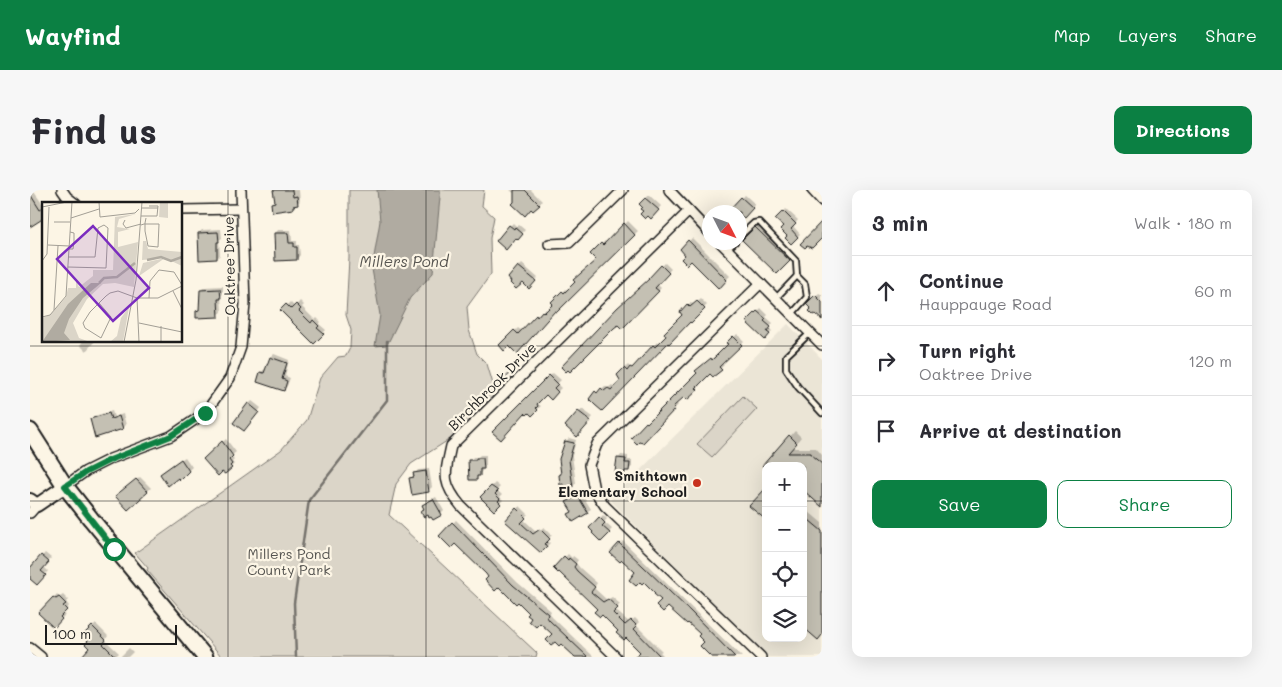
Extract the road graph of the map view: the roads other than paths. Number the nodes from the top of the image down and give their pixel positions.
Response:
1 (62, 190) edge
2 (241, 190) edge
3 (623, 190) edge
4 (669, 190) edge
5 (812, 190) edge
6 (822, 201) edge
7 (73, 202) edge
8 (241, 209) junction
9 (182, 210) edge
10 (689, 211) junction
11 (702, 224) edge
12 (747, 230) edge
13 (549, 244) dead end
14 (727, 250) edge
15 (797, 276) junction
16 (761, 283) junction
17 (776, 298) junction
18 (792, 314) junction
19 (810, 333) junction
20 (822, 345) edge
21 (822, 413) edge
22 (30, 431) edge
23 (65, 486) junction
24 (32, 506) edge
25 (30, 648) edge
26 (41, 657) edge
27 (205, 657) edge
28 (616, 657) edge
29 (761, 657) edge

1 - 7 street
2 - 8 street, Oaktree Drive
3 - 13 street
4 - 10 street
5 - 6 street
8 - 9 street
8 - 23 street, Oaktree Drive
10 - 11 street
10 - 28 street, Birchbrook Drive
12 - 15 lane
14 - 16 street
15 - 17 lane
15 - 18 lane
16 - 17 street
16 - 29 street
17 - 18 street
18 - 19 street
19 - 20 street
19 - 21 lane
22 - 23 main road
23 - 24 street
23 - 27 main road
25 - 26 street

